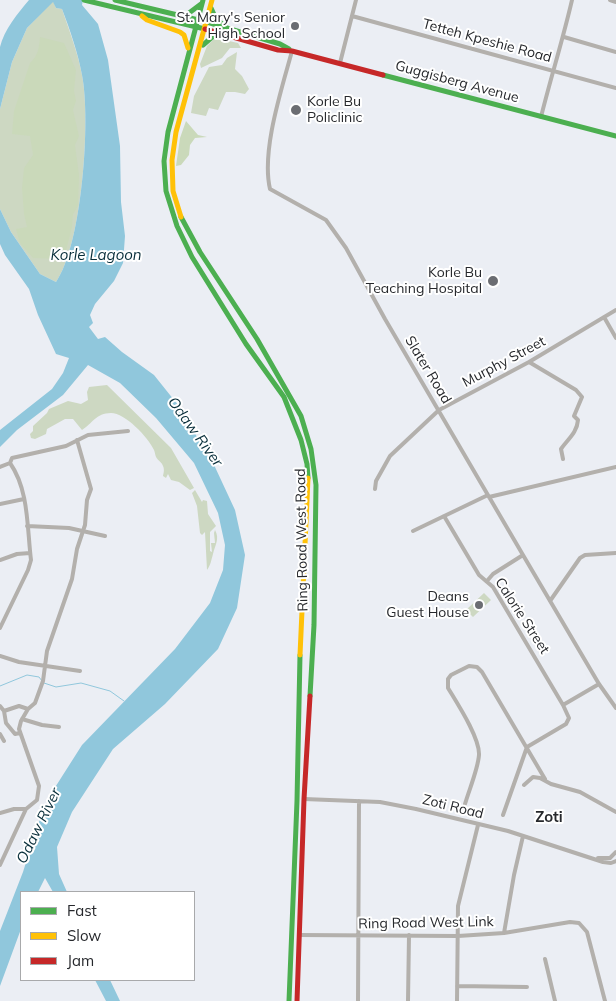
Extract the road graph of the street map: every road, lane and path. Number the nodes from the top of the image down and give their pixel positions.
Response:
1 (84, 0) edge
2 (114, 0) edge
3 (212, 0) edge
4 (356, 0) edge
5 (572, 0) edge
6 (610, 0) edge
7 (202, 1) edge
8 (616, 2) edge
9 (210, 7) junction
10 (125, 12) junction
11 (185, 16) junction
12 (352, 16) junction
13 (198, 20) junction
14 (207, 22) junction
15 (200, 27) junction
16 (226, 27) junction
17 (218, 32) junction
18 (564, 37) junction
19 (200, 48) junction
20 (188, 50) junction
21 (292, 51) junction
22 (616, 52) edge
23 (340, 63) junction
24 (553, 70) junction
25 (616, 88) edge
26 (181, 109) junction
27 (541, 116) junction
28 (616, 136) edge
29 (616, 310) edge
30 (604, 317) junction
31 (616, 338) edge
32 (529, 362) junction
33 (439, 410) junction
34 (128, 431) dead end
35 (78, 441) junction
36 (562, 458) dead end
37 (10, 463) junction
38 (0, 467) edge
39 (616, 467) edge
40 (375, 488) dead end
41 (489, 496) junction
42 (24, 500) junction
43 (0, 504) edge
44 (444, 516) junction
45 (27, 526) junction
46 (83, 531) junction
47 (413, 531) dead end
48 (105, 536) dead end
49 (30, 552) junction
50 (616, 553) edge
51 (523, 555) junction
52 (0, 560) edge
53 (487, 581) junction
54 (550, 601) junction
55 (301, 625) junction
56 (314, 625) junction
57 (0, 628) edge
58 (0, 656) edge
59 (46, 666) junction
60 (80, 671) dead end
61 (599, 684) junction
62 (563, 705) junction
63 (0, 706) edge
64 (616, 708) edge
65 (28, 709) junction
66 (4, 711) junction
67 (22, 719) junction
68 (6, 723) junction
69 (0, 725) edge
70 (59, 727) dead end
71 (20, 733) junction
72 (0, 734) edge
73 (4, 741) dead end
74 (527, 746) junction
75 (545, 780) junction
76 (524, 785) dead end
77 (304, 800) junction
78 (359, 801) junction
79 (465, 804) dead end
80 (26, 809) junction
81 (616, 812) edge
82 (0, 813) edge
83 (503, 815) dead end
84 (478, 825) junction
85 (523, 836) junction
86 (616, 852) edge
87 (594, 858) junction
88 (616, 861) edge
89 (0, 865) edge
90 (504, 933) junction
91 (299, 935) junction
92 (409, 935) junction
93 (359, 936) junction
94 (458, 936) junction
95 (545, 958) dead end
96 (457, 986) junction
97 (527, 987) dead end
98 (290, 1001) edge
99 (297, 1001) edge
100 (358, 1001) edge
101 (408, 1001) edge
102 (457, 1001) edge
103 (555, 1001) edge
104 (605, 1001) edge

1 - 10 main road, Guggisberg Avenue
2 - 11 main road, Guggisberg Avenue
3 - 9 main road, Ring Road West Road
4 - 12 street
5 - 18 street
6 - 8 street
7 - 11 main road
7 - 13 main road
9 - 14 main road, Ring Road West Road
9 - 16 main road
10 - 15 main road, Guggisberg Avenue
10 - 20 main road
11 - 13 main road, Guggisberg Avenue
12 - 23 street
12 - 24 street, Tetteh Kpeshie Road
13 - 14 main road, Guggisberg Avenue
13 - 15 main road
14 - 15 main road, Ring Road West Road
14 - 16 main road, Guggisberg Avenue
15 - 17 main road, Guggisberg Avenue
15 - 19 main road, Ring Road West Road
15 - 20 main road, Ring Road West Road
15 - 26 main road
16 - 21 main road, Guggisberg Avenue
17 - 19 main road
17 - 21 main road, Guggisberg Avenue
18 - 22 street
18 - 24 street
19 - 26 main road, Ring Road West Road
20 - 55 main road, Ring Road West Road
21 - 23 main road, Guggisberg Avenue
21 - 33 street, Slater Road
23 - 27 main road, Guggisberg Avenue
24 - 25 street, Tetteh Kpeshie Road
24 - 27 street
26 - 56 main road, Ring Road West Road
27 - 28 main road, Guggisberg Avenue
29 - 30 street, Murphy Street
30 - 31 street
30 - 32 street, Murphy Street
32 - 33 street, Murphy Street
32 - 36 street
33 - 40 street, Murphy Street
33 - 41 street, Slater Road
34 - 35 street
35 - 37 street
35 - 46 street
37 - 38 street
37 - 42 street
39 - 41 street
41 - 44 street
41 - 51 street, Slater Road
42 - 43 street
42 - 45 street
44 - 47 street
44 - 53 street, Calorie Street
45 - 46 street
45 - 49 street
46 - 48 street
46 - 59 street
49 - 52 street
49 - 57 street
50 - 54 street
51 - 53 street
51 - 54 street, Slater Road
53 - 62 street, Calorie Street
54 - 61 street, Slater Road
55 - 56 main road
55 - 98 main road, Ring Road West Road
56 - 77 main road, Ring Road West Road
58 - 59 street
59 - 60 street
59 - 65 street
61 - 62 street
61 - 64 street, Slater Road
62 - 74 street
63 - 66 street
65 - 66 street
65 - 67 street
66 - 68 street
67 - 70 street
67 - 71 street
68 - 69 street
68 - 71 street
71 - 80 street
72 - 73 street
74 - 75 street
74 - 79 street
74 - 83 street
75 - 76 street
75 - 81 street
77 - 78 street, Zoti Road
77 - 91 main road, Ring Road West Road
78 - 84 street, Zoti Road
78 - 93 street
80 - 82 street
80 - 89 street
84 - 85 street, Zoti Road
84 - 94 street
85 - 87 street, Zoti Road
85 - 90 street
86 - 87 street
87 - 88 street, Zoti Road
90 - 94 street, Ring Road West Link
90 - 104 street, Ring Road West Link
91 - 93 street, Ring Road West Link
91 - 99 main road, Ring Road West Road
92 - 93 street, Ring Road West Link
92 - 94 street, Ring Road West Link
92 - 101 street
93 - 100 street
94 - 96 street
95 - 103 street
96 - 97 street
96 - 102 street

